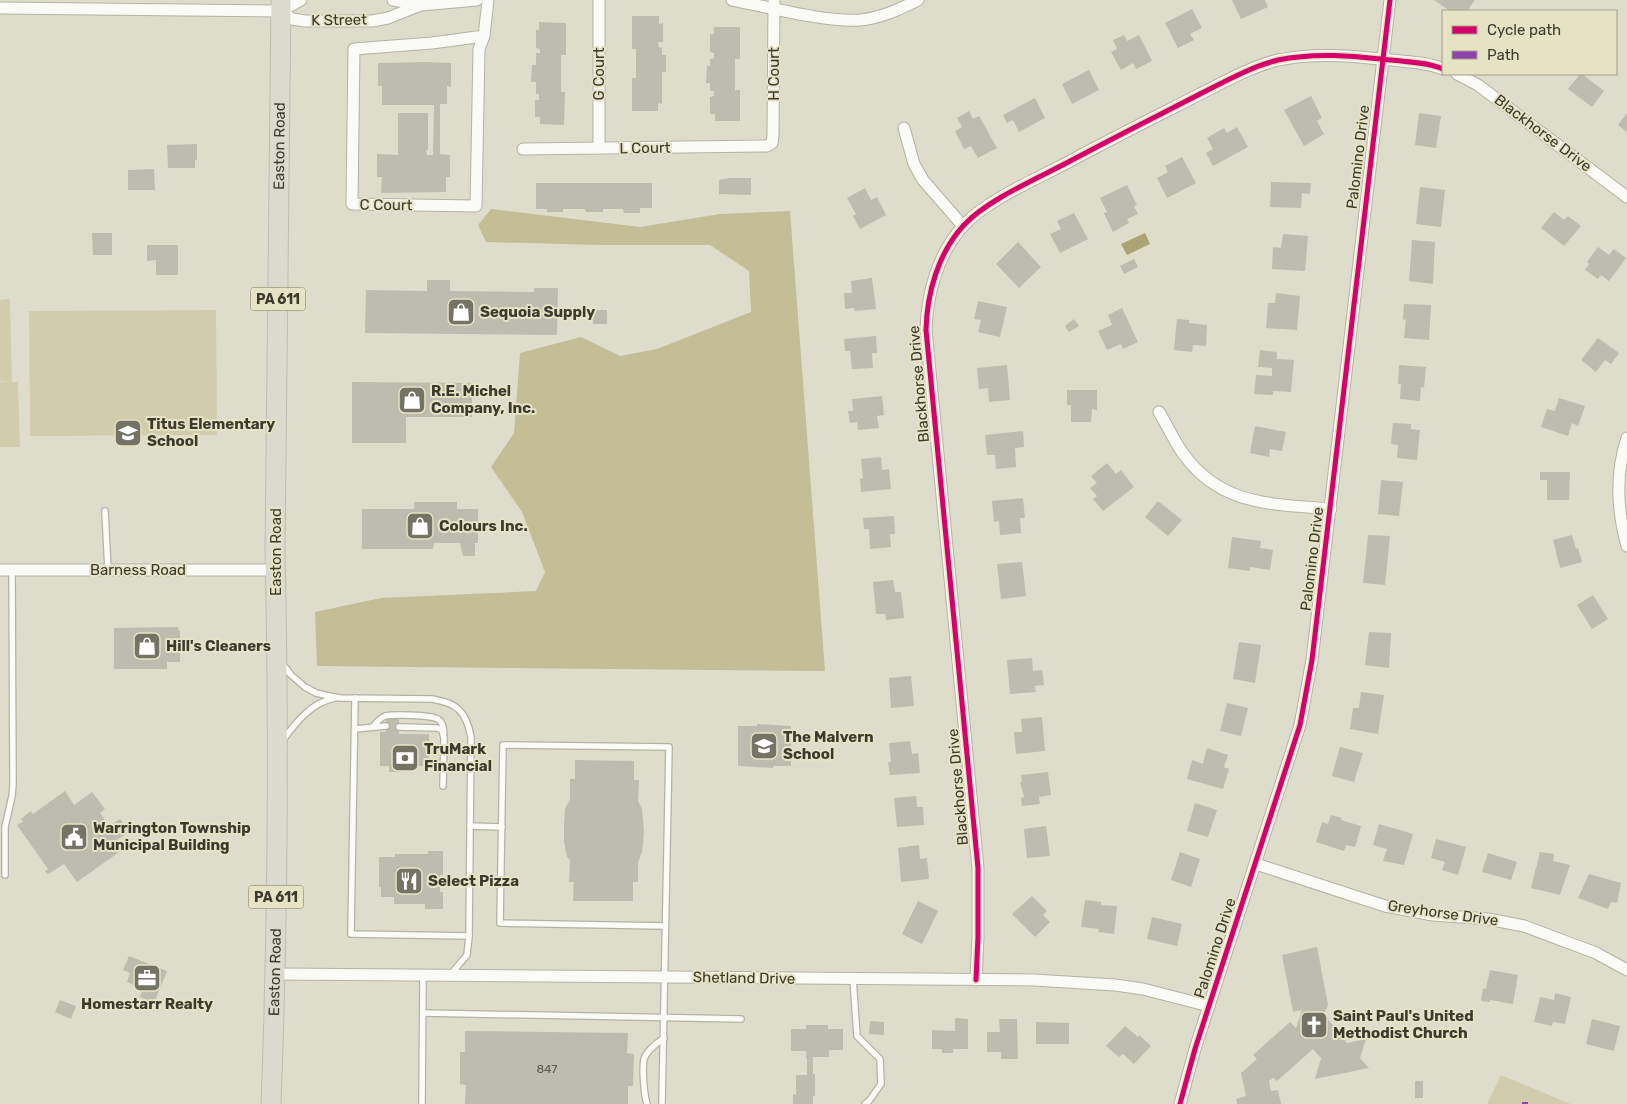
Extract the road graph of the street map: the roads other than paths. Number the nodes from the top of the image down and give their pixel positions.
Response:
1 (301, 0) edge
2 (393, 0) edge
3 (477, 0) edge
4 (488, 0) edge
5 (599, 0) edge
6 (732, 0) edge
7 (918, 0) edge
8 (1390, 0) edge
9 (774, 4) edge
10 (421, 5) junction
11 (281, 6) edge
12 (0, 8) edge
13 (484, 36) junction
14 (1382, 59) junction
15 (1442, 68) edge
16 (1459, 75) edge
17 (904, 128) dead end
18 (767, 146) joint
19 (599, 148) junction
20 (523, 149) dead end
21 (1627, 197) edge
22 (963, 226) junction
23 (1159, 412) dead end
24 (1627, 438) edge
25 (1331, 509) junction
26 (105, 511) dead end
27 (1627, 546) edge
28 (6, 570) edge
29 (108, 570) junction
30 (276, 570) junction
31 (277, 656) junction
32 (340, 698) junction
33 (355, 698) junction
34 (386, 726) dead end
35 (373, 727) junction
36 (399, 727) dead end
37 (355, 729) junction
38 (444, 733) junction
39 (276, 750) junction
40 (443, 786) dead end
41 (470, 826) junction
42 (502, 827) junction
43 (1256, 864) junction
44 (5, 875) dead end
45 (664, 926) junction
46 (469, 936) junction
47 (1627, 970) edge
48 (276, 974) junction
49 (424, 975) junction
50 (449, 975) junction
51 (664, 977) junction
52 (853, 979) junction
53 (976, 980) junction
54 (1209, 1006) junction
55 (423, 1014) junction
56 (664, 1017) junction
57 (741, 1019) dead end
58 (664, 1038) junction
59 (271, 1104) edge
60 (422, 1104) edge
61 (647, 1104) edge
62 (662, 1104) edge
63 (865, 1104) edge
64 (1180, 1104) edge

1 - 11 street, K Street
2 - 10 street, K Street
3 - 10 street, K Street
4 - 13 street, C Court
5 - 19 street, G Court
6 - 9 street
7 - 9 street
8 - 14 street, Palomino Drive
9 - 18 street, H Court
10 - 11 street, K Street
11 - 12 street
11 - 30 highway, Easton Road / PA 611
13 - 13 street, C Court
14 - 15 street, Blackhorse Drive
14 - 22 street, Blackhorse Drive
14 - 25 street, Palomino Drive
16 - 21 street, Blackhorse Drive
17 - 22 street
18 - 19 street, L Court
19 - 20 street, L Court
22 - 53 street, Blackhorse Drive
23 - 25 street
24 - 27 street
25 - 43 street, Palomino Drive
26 - 29 lane
28 - 29 street, Barness Road
28 - 44 lane
29 - 30 street, Barness Road
30 - 31 highway, Easton Road / PA 611
31 - 32 lane
31 - 39 highway, Easton Road / PA 611
32 - 33 lane
32 - 39 lane
33 - 37 lane
33 - 41 lane
34 - 35 lane
35 - 37 lane
35 - 38 lane
36 - 38 lane
37 - 46 lane
38 - 40 lane
39 - 48 highway, Easton Road / PA 611
41 - 42 lane
41 - 46 lane
42 - 45 lane
42 - 45 lane
43 - 47 street, Greyhorse Drive
43 - 54 street, Palomino Drive
45 - 51 lane
46 - 50 lane
48 - 49 street, Shetland Drive
48 - 59 highway, Easton Road / PA 611
49 - 50 street, Shetland Drive
49 - 55 lane
50 - 51 street, Shetland Drive
51 - 52 street, Shetland Drive
51 - 56 lane
52 - 53 street, Shetland Drive
52 - 63 lane
53 - 54 street, Shetland Drive
54 - 64 street, Palomino Drive
55 - 56 lane
55 - 60 lane
56 - 57 lane
56 - 58 lane
58 - 61 lane
58 - 62 lane

